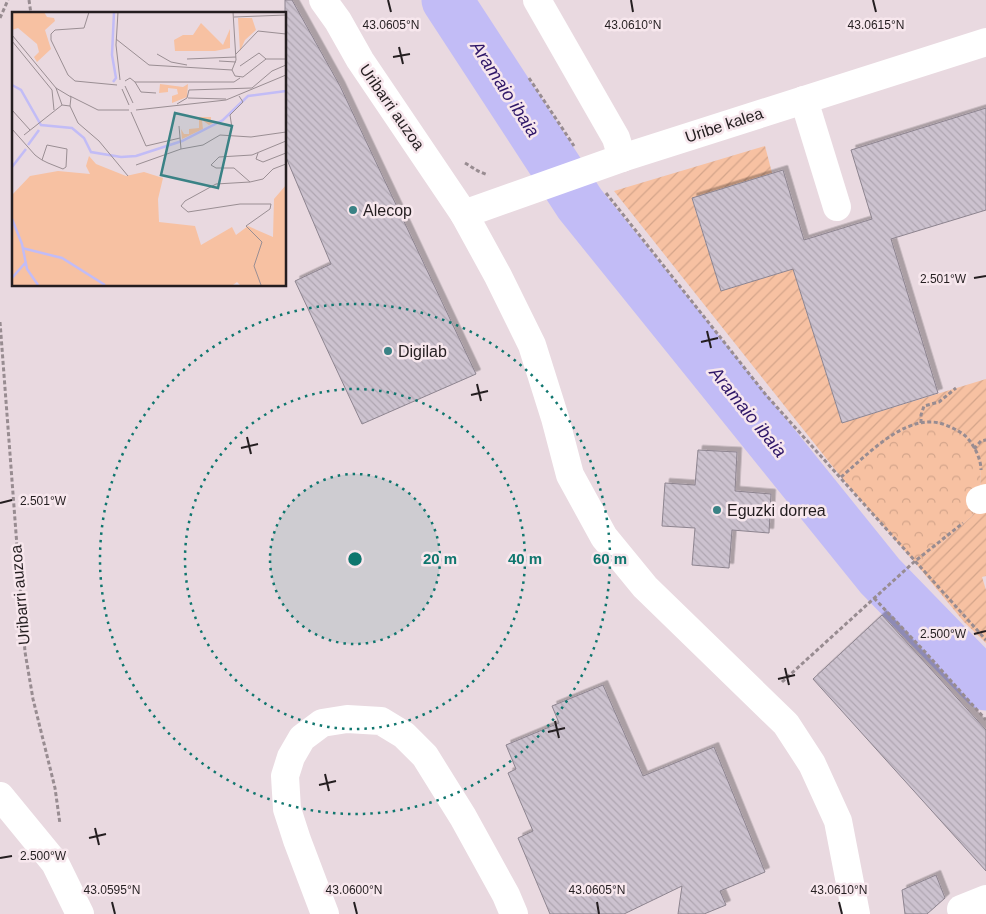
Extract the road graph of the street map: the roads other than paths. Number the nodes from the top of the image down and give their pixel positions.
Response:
1 (323, 0) edge
2 (537, 0) edge
3 (986, 42) edge
4 (804, 100) junction
5 (622, 158) junction
6 (837, 207) dead end
7 (464, 214) junction
8 (0, 796) edge
9 (986, 899) edge
10 (961, 909) dead end
11 (80, 914) edge
12 (325, 914) edge
13 (514, 914) edge
14 (856, 914) edge

1 - 7 street, Uribarri auzoa
2 - 5 street
3 - 4 street, Uribe kalea
4 - 5 street, Uribe kalea
4 - 6 street
5 - 7 street, Uribe kalea
7 - 14 street, Uribarri auzoa
8 - 11 street
9 - 10 street
12 - 13 street

